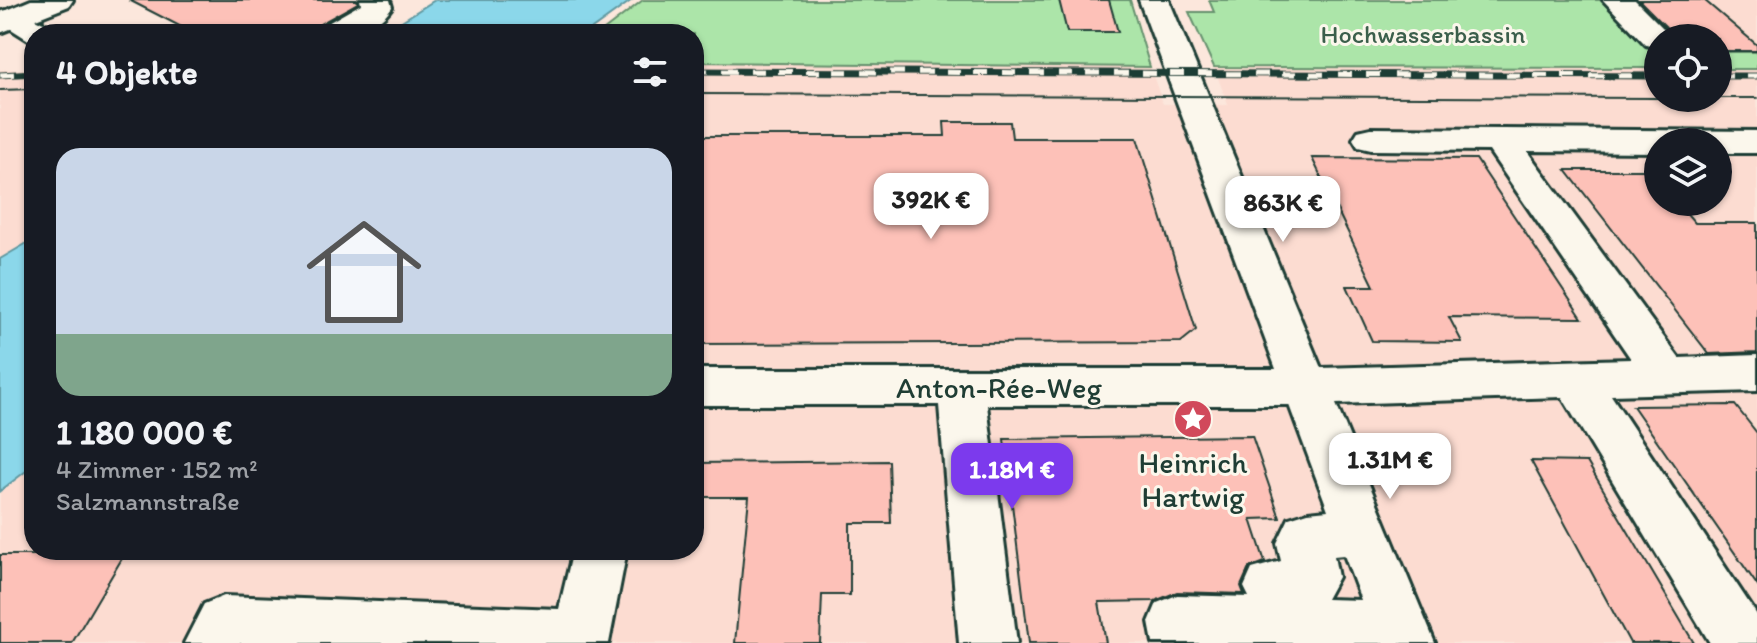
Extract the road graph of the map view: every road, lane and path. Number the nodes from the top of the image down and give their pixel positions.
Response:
1 (58, 0) edge
2 (375, 0) edge
3 (1154, 0) edge
4 (1618, 0) edge
5 (7, 21) edge
6 (349, 24) edge
7 (1644, 25) edge
8 (1371, 139) dead end
9 (1500, 140) junction
10 (1757, 142) edge
11 (1757, 373) edge
12 (1667, 376) junction
13 (1575, 378) junction
14 (704, 387) edge
15 (961, 387) junction
16 (1303, 387) junction
17 (1361, 530) junction
18 (598, 560) edge
19 (1272, 587) dead end
20 (330, 635) edge
21 (1403, 636) edge
22 (580, 640) edge
23 (213, 643) edge
24 (988, 643) edge
25 (1182, 643) edge
26 (1742, 643) edge

1 - 5 street
2 - 6 street
3 - 16 street
4 - 7 street
8 - 9 street
9 - 10 street
9 - 12 street
11 - 12 street, Anton-Rée-Weg
12 - 13 street, Anton-Rée-Weg
13 - 16 street, Anton-Rée-Weg
13 - 26 street
14 - 15 street, Anton-Rée-Weg
15 - 16 street, Anton-Rée-Weg
15 - 24 street
16 - 17 street
17 - 19 street
17 - 21 street
18 - 22 street
20 - 22 street
20 - 23 street
21 - 25 street

